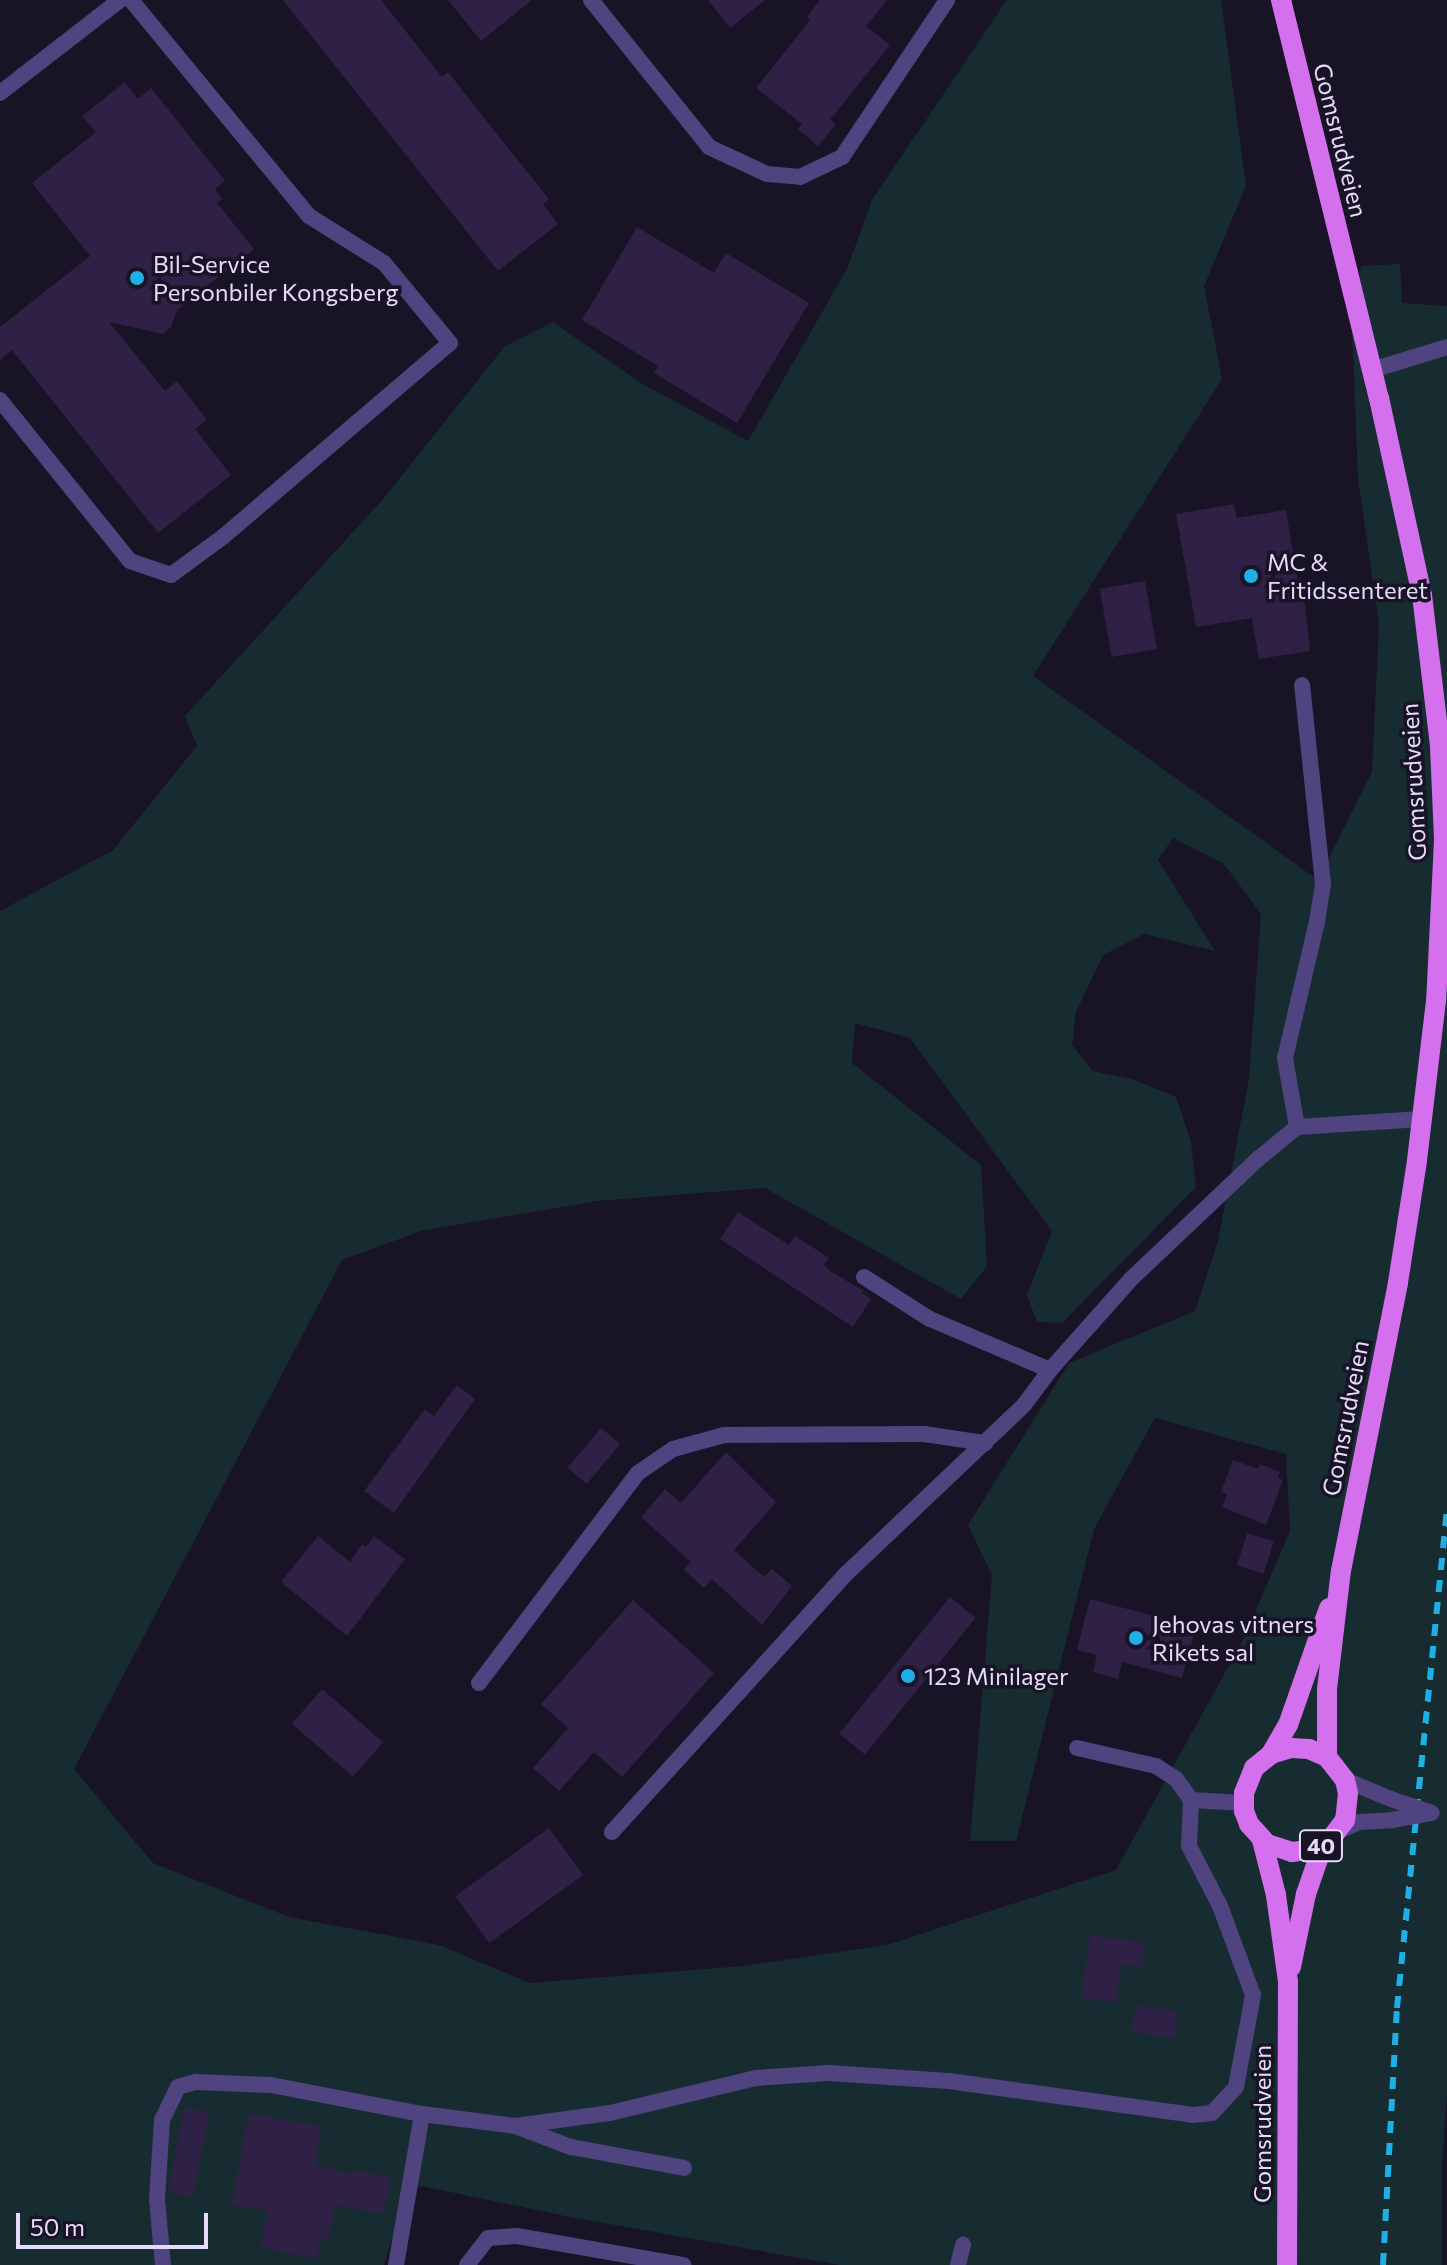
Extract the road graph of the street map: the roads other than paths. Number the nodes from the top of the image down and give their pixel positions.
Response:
1 (120, 0) edge
2 (131, 0) edge
3 (591, 0) edge
4 (947, 0) edge
5 (1281, 0) edge
6 (0, 93) edge
7 (1447, 347) edge
8 (1372, 370) junction
9 (0, 400) edge
10 (1302, 685) dead end
11 (1422, 1119) junction
12 (1297, 1127) junction
13 (864, 1277) dead end
14 (1050, 1370) junction
15 (985, 1443) junction
16 (1341, 1570) junction
17 (479, 1683) dead end
18 (1077, 1748) dead end
19 (1271, 1754) junction
20 (1327, 1757) junction
21 (1345, 1780) junction
22 (1191, 1800) junction
23 (1244, 1803) junction
24 (1440, 1813) edge
25 (612, 1832) dead end
26 (1330, 1838) junction
27 (1262, 1840) junction
28 (1288, 1982) junction
29 (422, 2114) junction
30 (516, 2126) junction
31 (684, 2168) dead end
32 (963, 2245) dead end
33 (163, 2265) edge
34 (396, 2265) edge
35 (467, 2265) edge
36 (684, 2265) edge
37 (958, 2265) edge
38 (1287, 2265) edge

1 - 6 street
2 - 9 street
3 - 4 street
5 - 8 main road, Gomsrudveien
7 - 8 street
8 - 11 main road, Gomsrudveien
10 - 12 street
11 - 12 street
11 - 16 main road, Gomsrudveien
12 - 14 street
13 - 14 street
14 - 15 street
15 - 17 street
15 - 25 street
16 - 19 main road, Gomsrudveien
16 - 20 main road, Gomsrudveien
18 - 22 street
19 - 20 main road
19 - 23 main road
20 - 21 main road
21 - 24 street, bridge
21 - 26 main road, 40
22 - 23 street
22 - 30 street
23 - 27 main road, 40
24 - 26 street, bridge
26 - 27 main road, 40
26 - 28 main road, Gomsrudveien / 40
27 - 28 main road, Gomsrudveien / 40
28 - 38 main road, Gomsrudveien / 40
29 - 30 street
29 - 33 street
29 - 34 street
30 - 31 street
32 - 37 street
35 - 36 street

